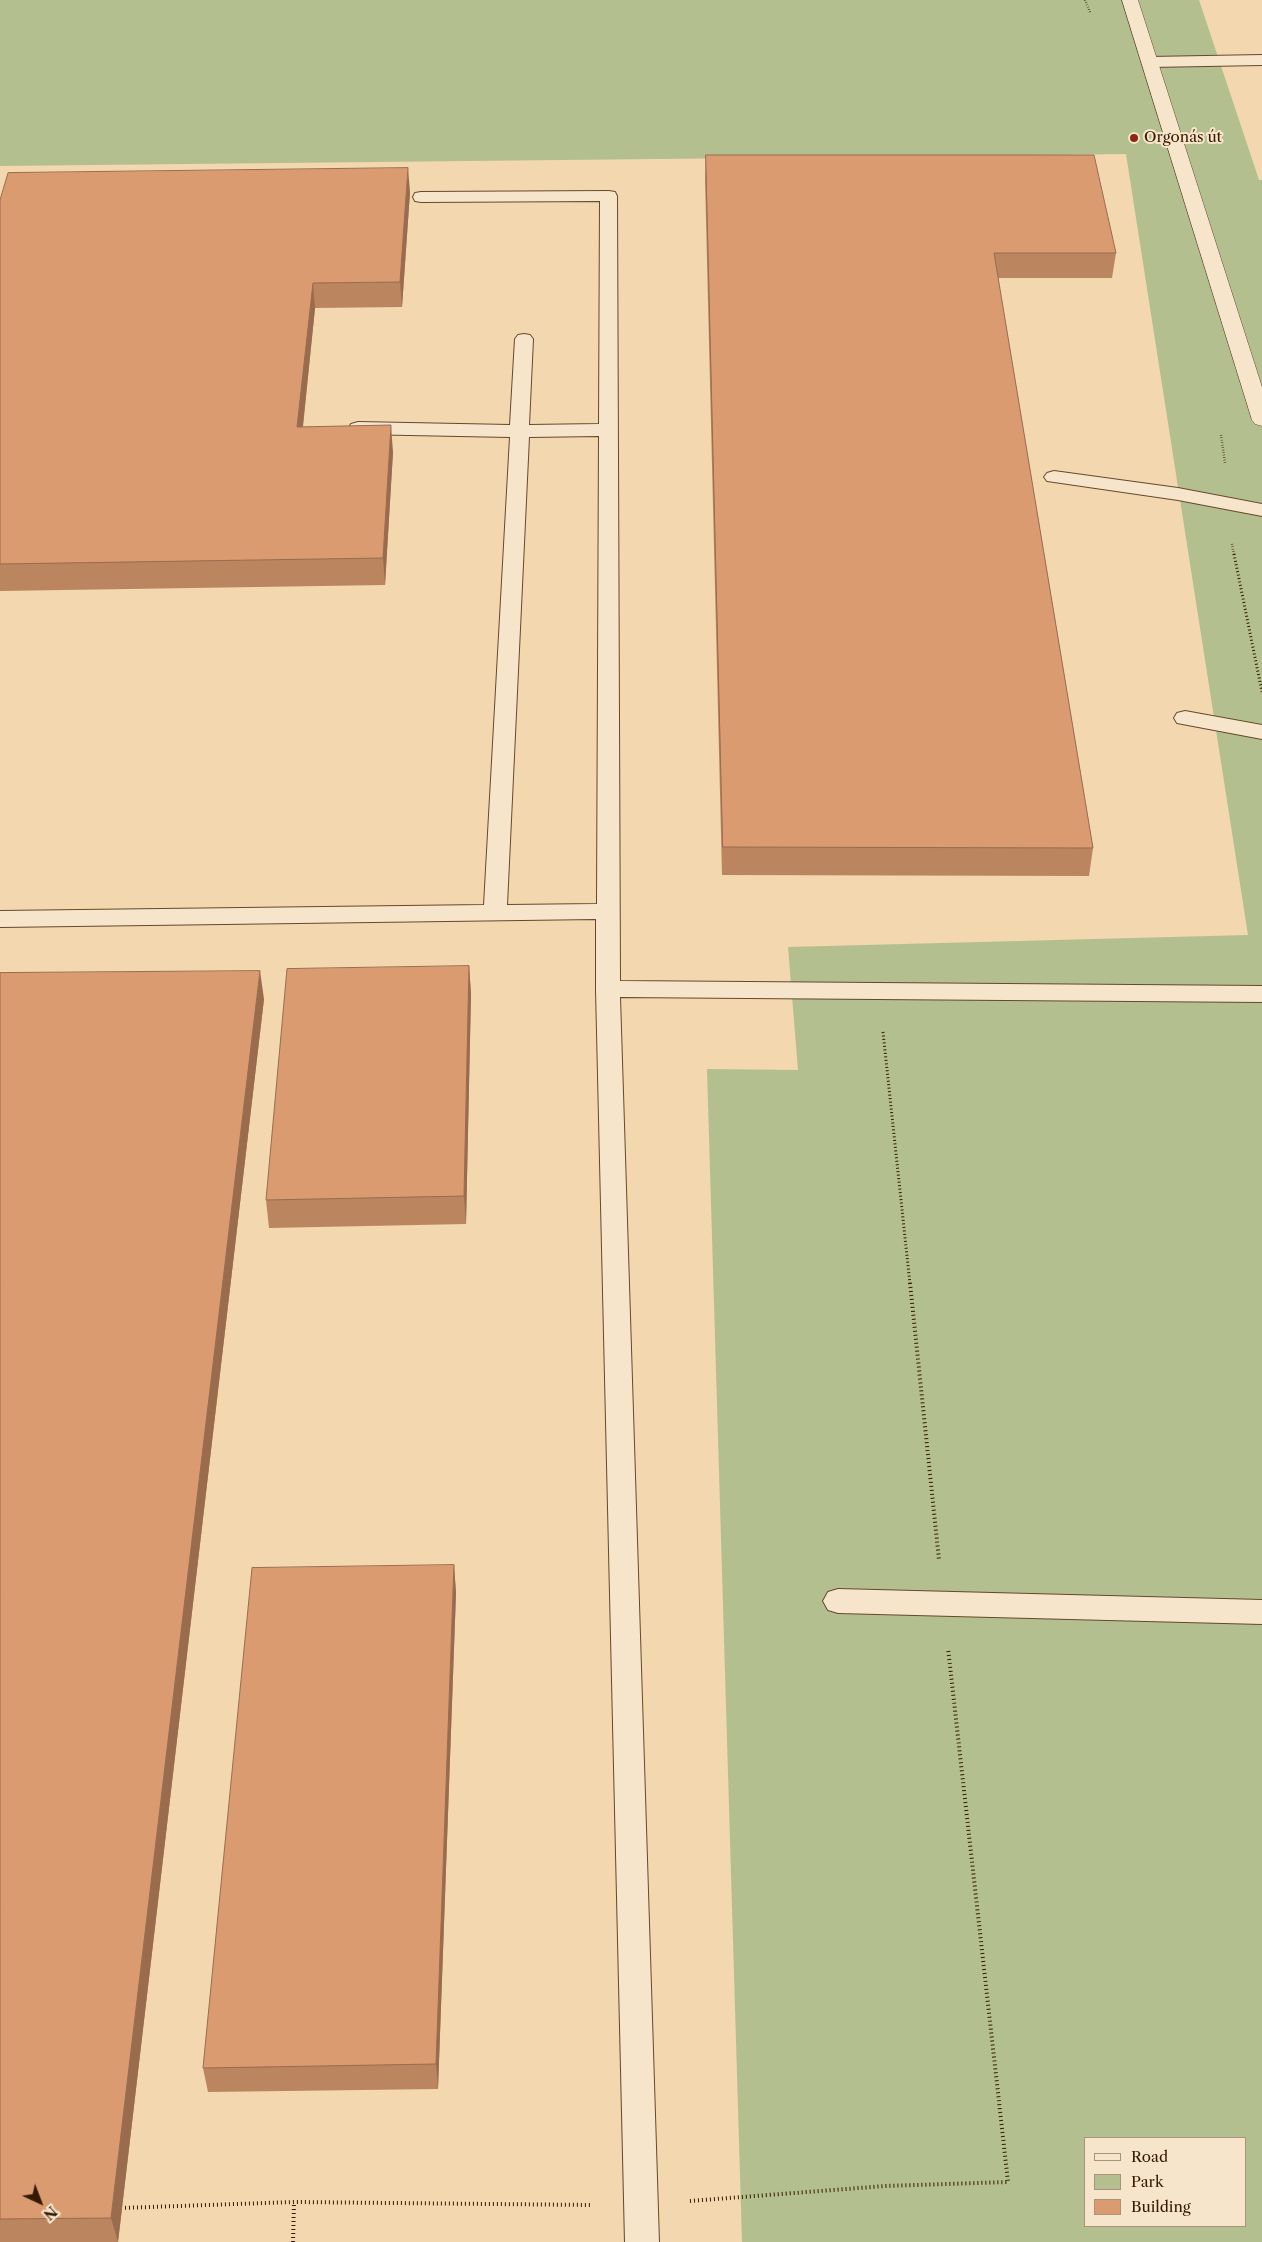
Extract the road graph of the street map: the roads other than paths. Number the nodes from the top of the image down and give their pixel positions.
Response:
1 (1130, 0) edge
2 (1262, 60) edge
3 (1150, 62) junction
4 (421, 197) dead end
5 (524, 339) dead end
6 (1262, 420) edge
7 (343, 428) edge
8 (609, 430) junction
9 (519, 431) junction
10 (1054, 477) dead end
11 (1262, 510) edge
12 (1186, 718) dead end
13 (1262, 732) edge
14 (608, 911) junction
15 (495, 913) junction
16 (0, 919) edge
17 (608, 989) junction
18 (1262, 994) edge
19 (838, 1601) dead end
20 (1262, 1612) edge
21 (642, 2242) edge

1 - 3 street
2 - 3 lane
3 - 6 street
4 - 8 lane
5 - 9 lane
7 - 9 lane
8 - 9 lane
8 - 14 lane
9 - 15 lane
10 - 11 lane
12 - 13 lane
14 - 15 lane
14 - 17 lane
15 - 16 lane
17 - 18 lane
17 - 21 lane
19 - 20 lane

